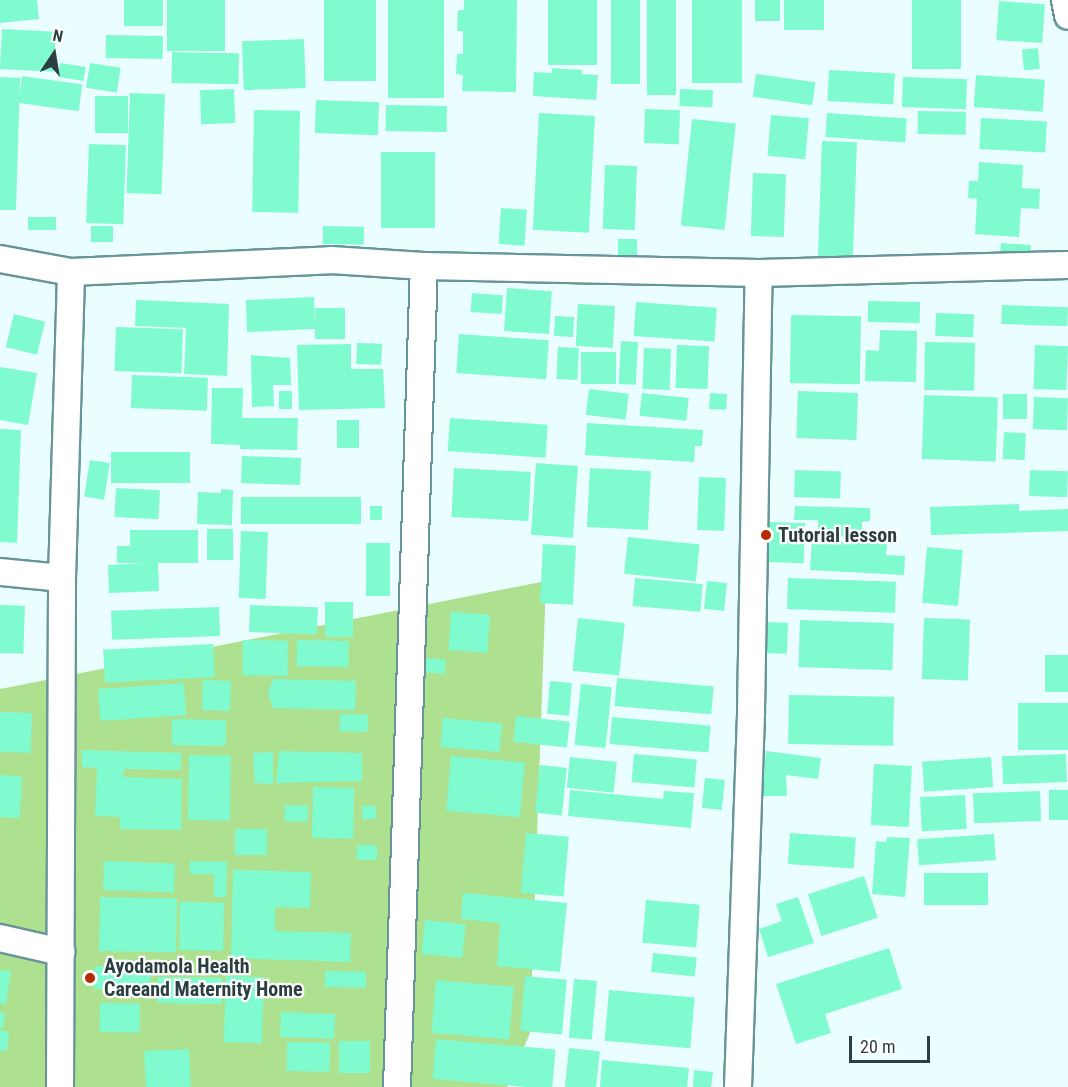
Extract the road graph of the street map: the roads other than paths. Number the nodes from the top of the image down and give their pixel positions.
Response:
1 (1065, 0) edge
2 (1068, 16) edge
3 (0, 259) edge
4 (1068, 266) edge
5 (424, 267) junction
6 (71, 272) junction
7 (759, 273) junction
8 (0, 572) edge
9 (62, 578) junction
10 (0, 938) edge
11 (61, 952) junction
12 (60, 1087) edge
13 (397, 1087) edge
14 (738, 1087) edge

1 - 2 street
3 - 6 street
4 - 7 street
5 - 6 street
5 - 7 street
5 - 13 street
6 - 9 street
7 - 14 street
8 - 9 street
9 - 11 street
10 - 11 street
11 - 12 street

